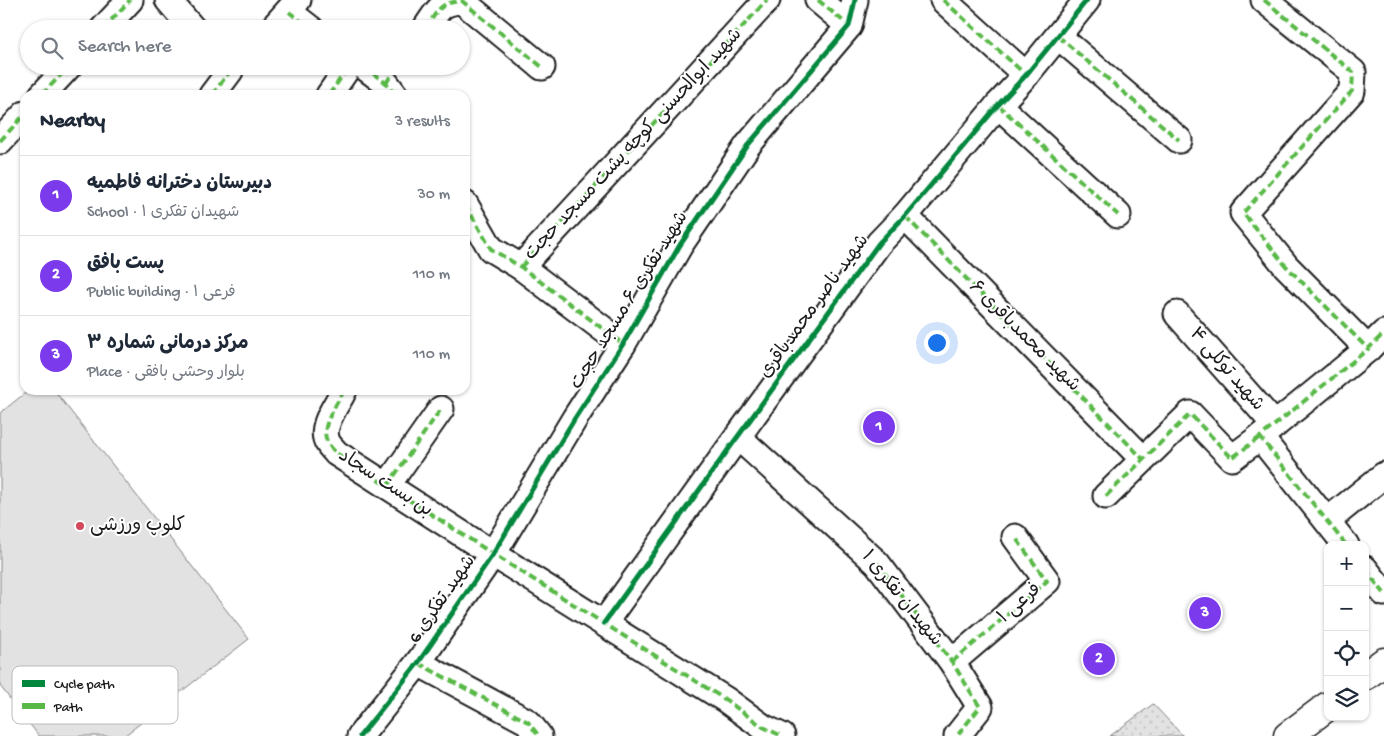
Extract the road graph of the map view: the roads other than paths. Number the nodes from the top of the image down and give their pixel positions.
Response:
1 (130, 0) edge
2 (168, 0) edge
3 (768, 0) edge
4 (818, 0) edge
5 (855, 0) edge
6 (943, 0) edge
7 (1087, 0) edge
8 (1264, 0) edge
9 (111, 20) edge
10 (185, 20) edge
11 (431, 20) edge
12 (849, 26) junction
13 (1058, 36) junction
14 (542, 67) dead end
15 (61, 75) edge
16 (225, 75) edge
17 (343, 75) edge
18 (381, 75) edge
19 (1026, 75) junction
20 (393, 81) edge
21 (47, 90) edge
22 (215, 90) edge
23 (332, 90) edge
24 (998, 106) junction
25 (20, 119) edge
26 (1179, 140) dead end
27 (0, 141) edge
28 (1118, 215) dead end
29 (470, 216) edge
30 (905, 216) junction
31 (521, 267) junction
32 (1177, 314) dead end
33 (1376, 341) edge
34 (623, 344) junction
35 (342, 395) edge
36 (441, 409) dead end
37 (1268, 431) junction
38 (738, 437) junction
39 (1143, 459) junction
40 (1384, 475) edge
41 (387, 486) junction
42 (1106, 496) dead end
43 (1327, 521) junction
44 (1015, 537) dead end
45 (1343, 541) edge
46 (493, 554) junction
47 (1369, 574) edge
48 (1384, 593) edge
49 (604, 623) junction
50 (952, 662) junction
51 (1384, 662) edge
52 (418, 663) junction
53 (1369, 673) edge
54 (1324, 709) edge
55 (360, 736) edge
56 (539, 736) edge
57 (782, 736) edge
58 (957, 736) edge
59 (1288, 736) edge

1 - 9 street
2 - 10 street
3 - 31 street, شهید ابوالحسنی کوچه پشت مسجد حجت
4 - 12 street
5 - 12 street, شهید تفکری ۶ مسجد حجت
6 - 19 street
7 - 13 street, شهید ناصر محمدباقری
8 - 33 street
11 - 14 street
12 - 34 street, شهید تفکری ۶ مسجد حجت
13 - 19 street, شهید ناصر محمدباقری
13 - 26 street
15 - 21 street
16 - 22 street
17 - 23 street
18 - 20 street
19 - 24 street, شهید ناصر محمدباقری
24 - 28 street
24 - 30 street, شهید ناصر محمدباقری
25 - 27 street
29 - 31 street
30 - 38 street, شهید ناصر محمدباقری
30 - 39 street, شهید محمدباقری ۶
31 - 34 street
32 - 37 street, شهید توکلی ۴
33 - 37 street
34 - 46 street, شهید تفکری ۶ مسجد حجت
35 - 41 street, بن بست سجاد
36 - 41 street
37 - 39 street
37 - 43 street, شهید توکلی ۴
38 - 49 street, شهید ناصر محمدباقری
38 - 50 street, شهیدان تفکری ۱
39 - 42 street
40 - 43 street
41 - 46 street, بن بست سجاد
43 - 45 street, شهید توکلی ۴
44 - 50 street, فرعی ۱
46 - 49 street, بن بست سجاد
46 - 52 street, شهید تفکری 6
47 - 48 street
49 - 57 street, بن بست سجاد
50 - 58 street, شهیدان تفکری ۱
51 - 53 main road
52 - 55 street, شهید تفکری 6
52 - 56 street
54 - 59 main road

